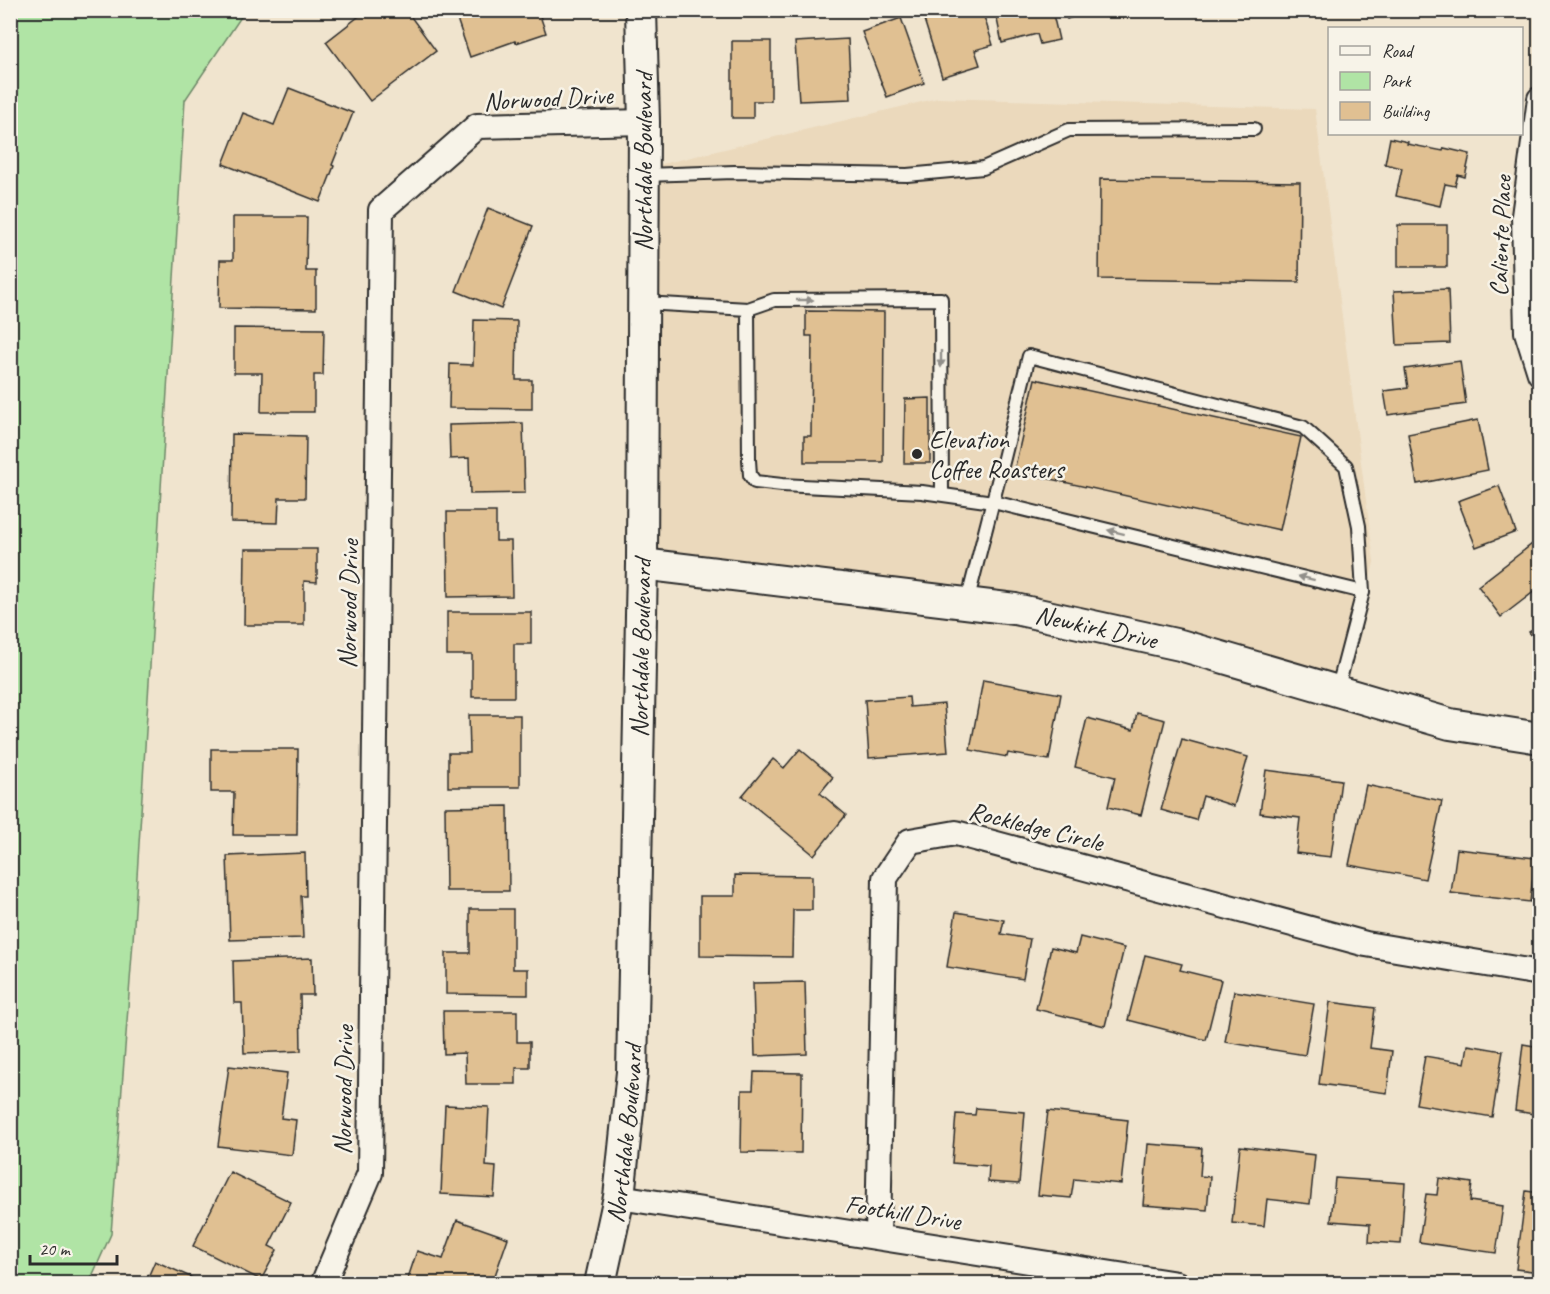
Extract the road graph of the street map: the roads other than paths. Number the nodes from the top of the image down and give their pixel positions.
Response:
1 (641, 10) edge
2 (1539, 99) edge
3 (644, 122) junction
4 (1254, 129) dead end
5 (644, 175) junction
6 (643, 303) junction
7 (748, 309) junction
8 (1539, 373) edge
9 (942, 494) junction
10 (993, 502) junction
11 (642, 564) junction
12 (1363, 592) junction
13 (966, 603) junction
14 (1337, 691) junction
15 (1539, 738) edge
16 (1539, 973) edge
17 (619, 1197) junction
18 (878, 1237) junction
19 (323, 1284) edge
20 (600, 1284) edge
21 (1177, 1284) edge

1 - 3 street, Northdale Boulevard
2 - 8 street, Caliente Place
3 - 5 street, Northdale Boulevard
3 - 19 street, Norwood Drive
4 - 5 lane
5 - 6 street, Northdale Boulevard
6 - 7 lane
6 - 11 street, Northdale Boulevard
7 - 9 lane
7 -> 9 lane
9 - 10 lane
12 -> 10 lane
10 - 12 lane
10 - 13 lane
11 - 13 street, Newkirk Drive
11 - 17 street, Northdale Boulevard
12 - 14 lane
13 - 14 street, Newkirk Drive
14 - 15 street, Newkirk Drive
16 - 18 street, Rockledge Circle
17 - 18 street, Foothill Drive
17 - 20 street, Northdale Boulevard
18 - 21 street, Foothill Drive

